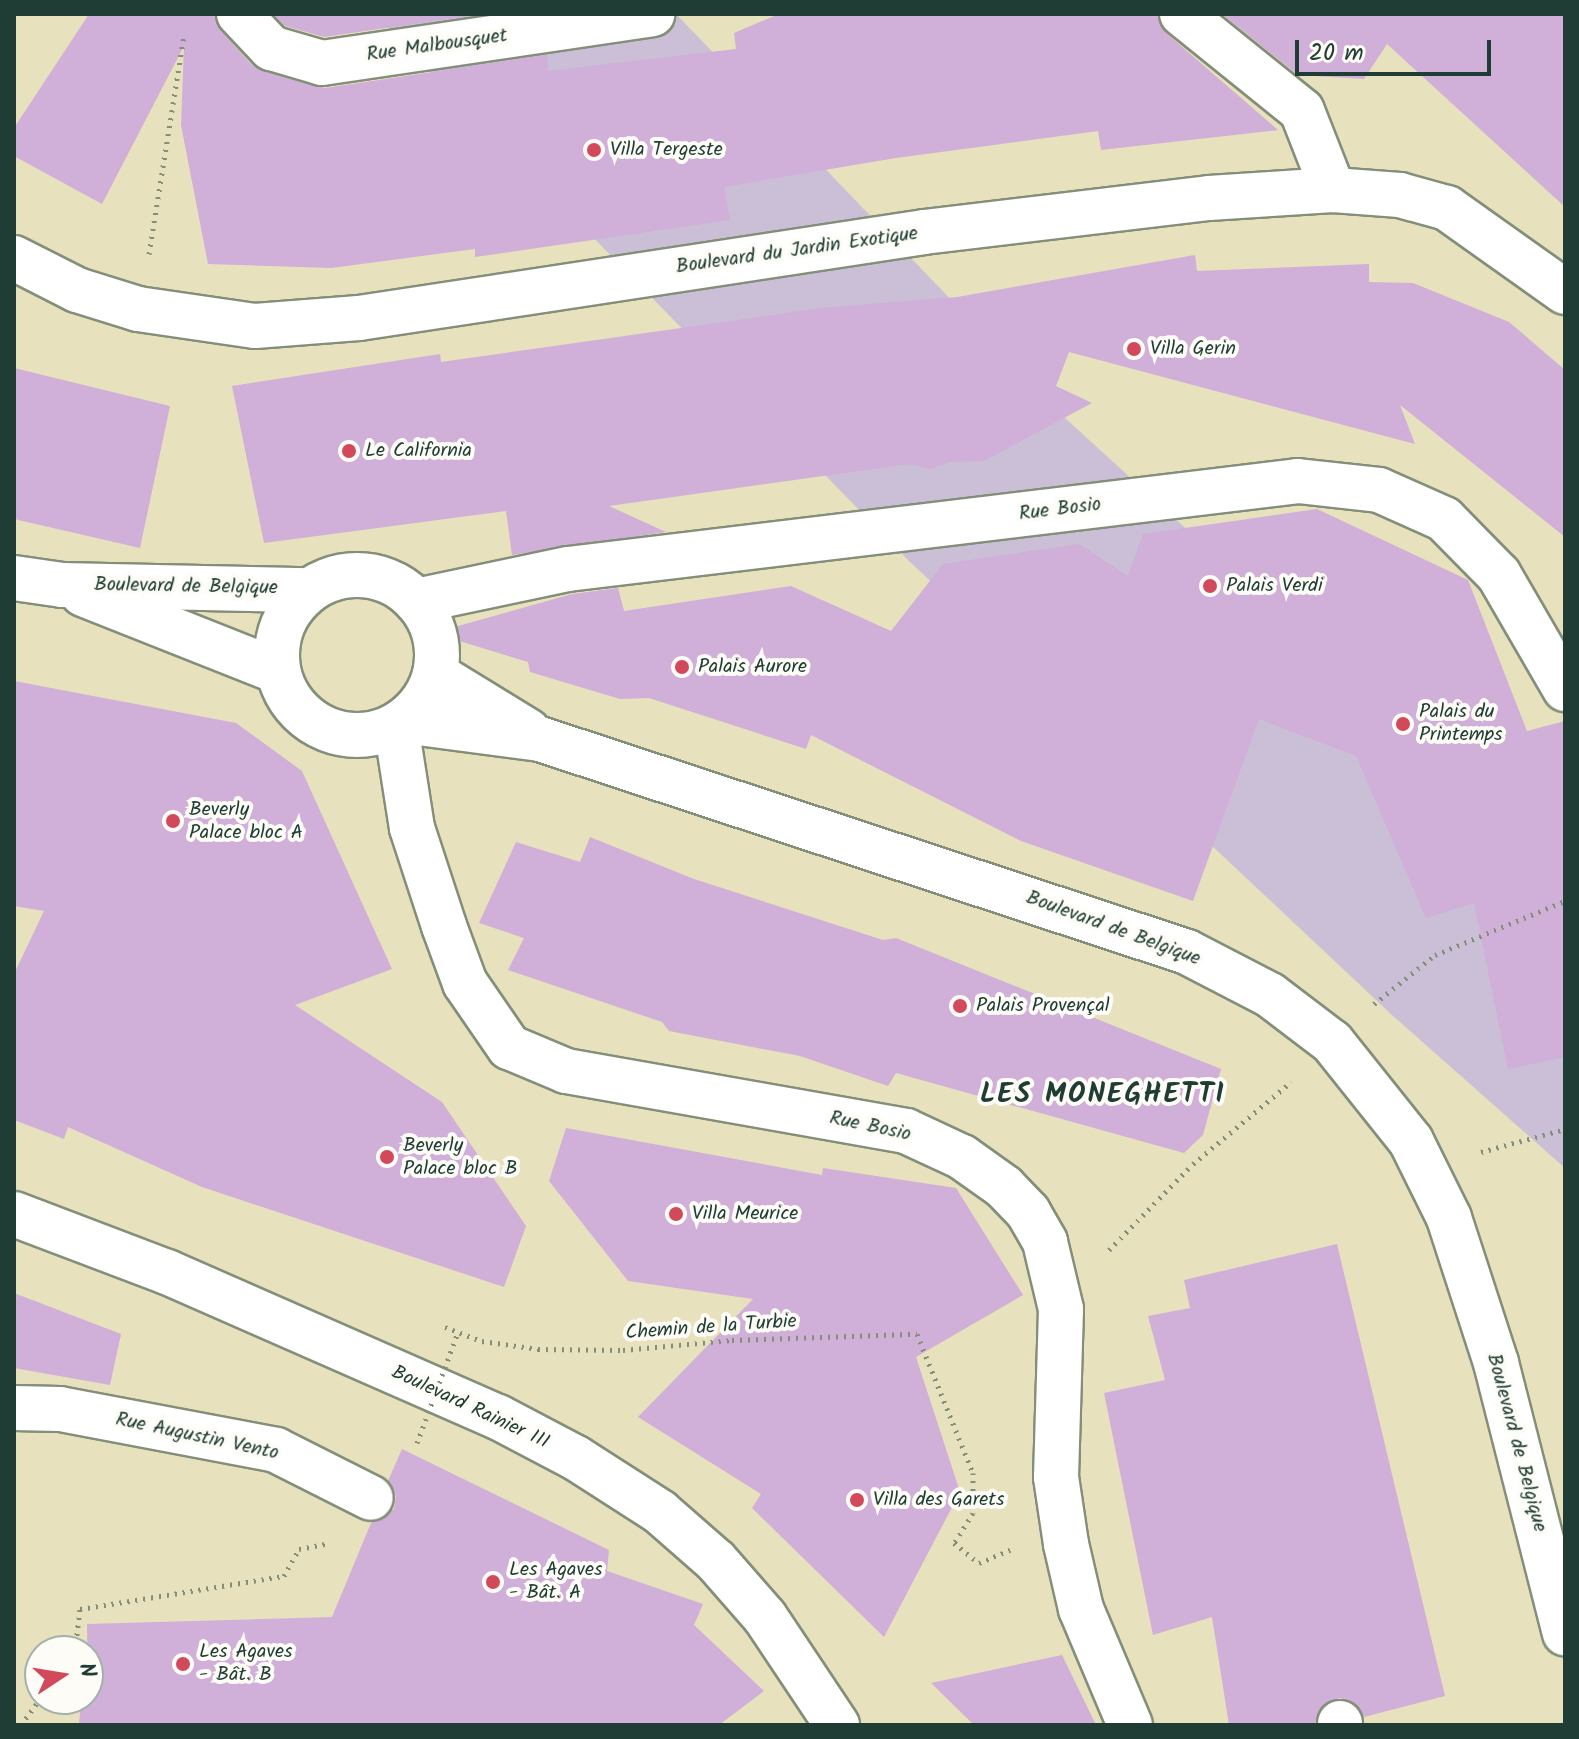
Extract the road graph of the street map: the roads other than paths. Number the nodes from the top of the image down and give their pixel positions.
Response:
1 (239, 14) edge
2 (652, 14) edge
3 (1182, 14) edge
4 (1333, 190) junction
5 (14, 258) edge
6 (1565, 292) edge
7 (14, 578) edge
8 (62, 585) junction
9 (309, 590) junction
10 (416, 601) junction
11 (277, 671) junction
12 (435, 674) junction
13 (1565, 689) edge
14 (399, 724) junction
15 (540, 739) junction
16 (14, 1214) edge
17 (14, 1408) edge
18 (371, 1498) road end
19 (1565, 1633) edge
20 (837, 1725) edge
21 (1130, 1725) edge

1 - 2 street, Rue Malbousquet
3 - 4 street
4 - 5 street, Boulevard du Jardin Exotique
4 - 6 street, Boulevard du Jardin Exotique
7 - 8 street, Boulevard de Belgique
8 - 9 street, Boulevard de Belgique
8 - 11 street, Boulevard de Belgique
9 - 10 street
9 - 11 street
10 - 12 street
10 - 13 street, Rue Bosio
11 - 14 street
12 - 14 street
12 - 15 street, Boulevard de Belgique
14 - 15 street, Boulevard de Belgique
14 - 21 street, Rue Bosio
15 - 19 street, Boulevard de Belgique
16 - 20 street, Boulevard Rainier III
17 - 18 street, Rue Augustin Vento

